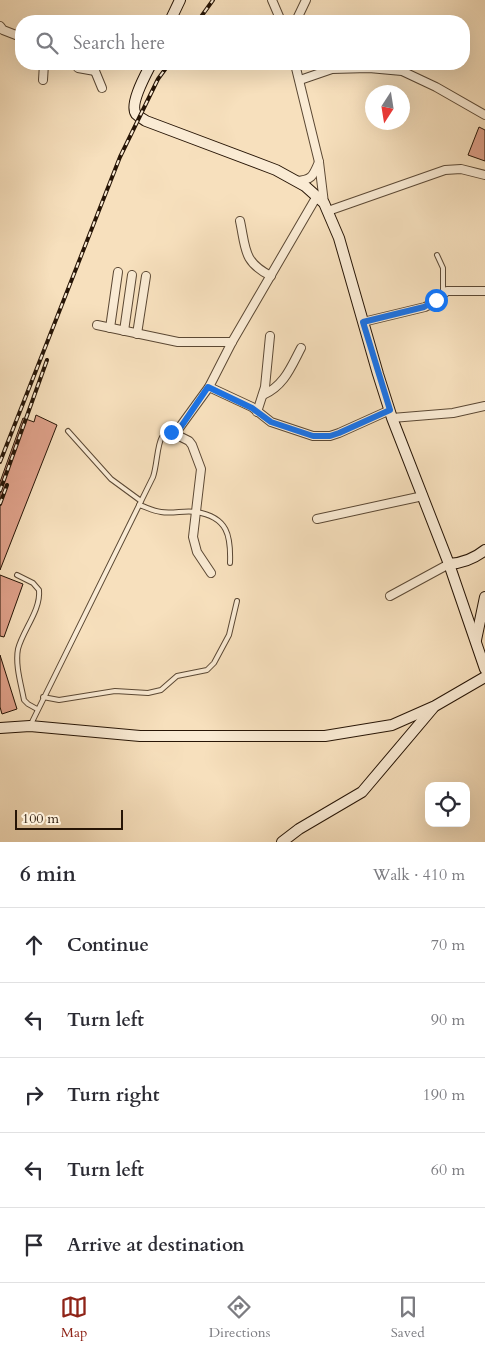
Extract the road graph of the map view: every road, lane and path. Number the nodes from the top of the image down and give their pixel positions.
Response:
1 (180, 0) edge
2 (272, 0) edge
3 (306, 0) edge
4 (173, 15) edge
5 (278, 15) edge
6 (299, 15) edge
7 (0, 26) edge
8 (15, 35) edge
9 (44, 70) edge
10 (96, 70) edge
11 (148, 70) edge
12 (297, 70) edge
13 (329, 70) edge
14 (386, 70) edge
15 (43, 80) dead end
16 (300, 80) junction
17 (102, 88) dead end
18 (485, 114) edge
19 (320, 162) junction
20 (485, 175) edge
21 (296, 181) junction
22 (323, 203) junction
23 (240, 221) dead end
24 (437, 254) dead end
25 (118, 272) dead end
26 (132, 276) dead end
27 (146, 276) dead end
28 (271, 276) junction
29 (485, 291) edge
30 (442, 294) junction
31 (363, 322) junction
32 (97, 325) dead end
33 (110, 328) junction
34 (124, 331) junction
35 (137, 334) junction
36 (270, 336) dead end
37 (232, 342) junction
38 (300, 348) dead end
39 (208, 387) junction
40 (263, 395) junction
41 (485, 406) edge
42 (258, 412) junction
43 (391, 414) junction
44 (68, 431) dead end
45 (178, 431) junction
46 (422, 496) junction
47 (140, 503) junction
48 (196, 512) junction
49 (317, 519) dead end
50 (485, 550) edge
51 (230, 563) dead end
52 (449, 564) junction
53 (211, 573) dead end
54 (17, 575) dead end
55 (390, 596) dead end
56 (485, 597) edge
57 (237, 601) dead end
58 (476, 641) junction
59 (485, 669) edge
60 (485, 677) edge
61 (485, 685) edge
62 (464, 688) junction
63 (43, 697) junction
64 (435, 706) junction
65 (37, 709) junction
66 (30, 726) junction
67 (0, 728) edge
68 (282, 842) edge

1 - 4 main road
2 - 5 street
3 - 6 street
7 - 8 street
9 - 15 street
10 - 17 street
11 - 21 main road
12 - 16 street
13 - 16 street
14 - 18 street
16 - 19 street
19 - 21 street
19 - 22 street
20 - 22 street
21 - 22 main road
22 - 28 street
22 - 31 main road
23 - 28 street
24 - 30 lane
25 - 33 street
26 - 34 street
27 - 35 street
28 - 37 street
29 - 30 street
30 - 31 street
31 - 43 main road
32 - 33 street
33 - 34 street
34 - 35 street
35 - 37 street
36 - 40 street
37 - 39 street
38 - 40 street
39 - 42 street
39 - 45 street
40 - 42 street
41 - 43 street
42 - 43 street
43 - 46 main road
44 - 47 lane
45 - 47 lane
45 - 48 street
46 - 49 street
46 - 52 main road
47 - 48 lane
47 - 63 lane
48 - 51 lane
48 - 53 street
50 - 52 main road
52 - 55 street
52 - 58 main road
54 - 65 lane
56 - 58 main road
57 - 63 lane
58 - 59 main road
60 - 62 main road
61 - 62 main road
62 - 64 main road
63 - 65 lane
64 - 66 main road
64 - 68 main road
65 - 66 lane
66 - 67 main road

